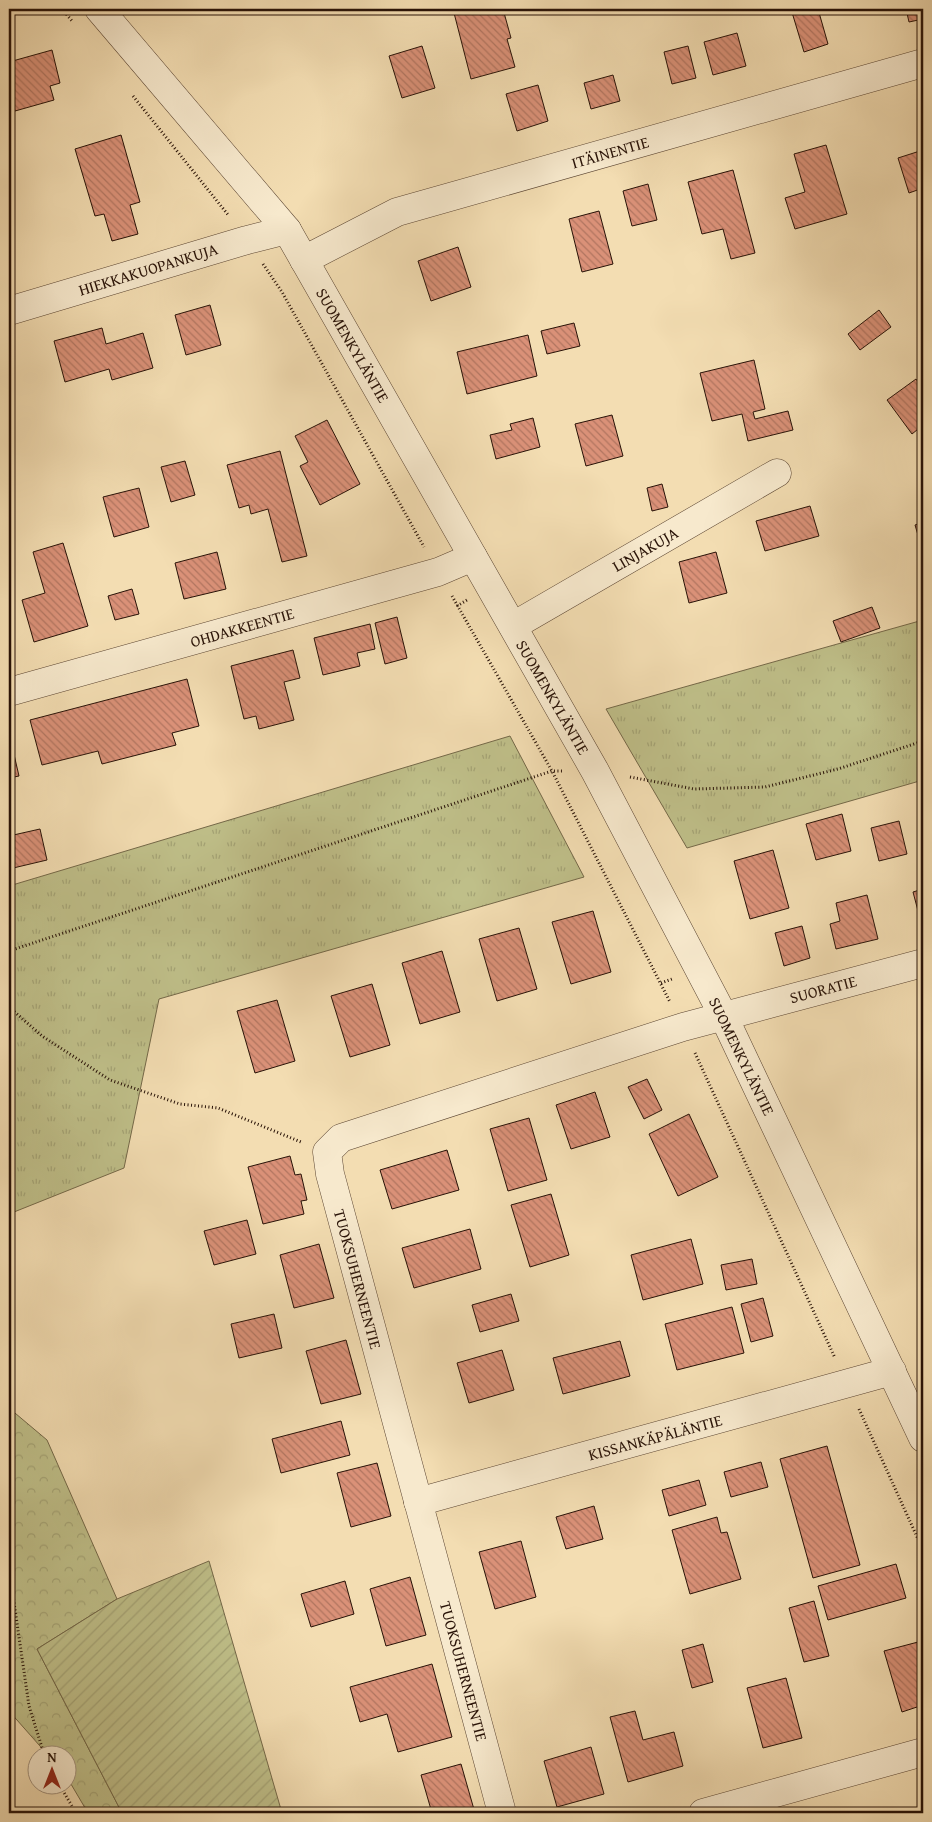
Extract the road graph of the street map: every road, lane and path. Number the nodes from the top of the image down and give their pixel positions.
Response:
1 (62, 9) edge
2 (99, 9) edge
3 (74, 24) dead end
4 (923, 63) edge
5 (130, 93) dead end
6 (287, 230) junction
7 (247, 240) junction
8 (304, 260) junction
9 (9, 311) edge
10 (777, 473) dead end
11 (474, 557) junction
12 (438, 572) junction
13 (513, 626) junction
14 (9, 692) edge
15 (923, 741) edge
16 (552, 771) junction
17 (596, 771) junction
18 (9, 951) edge
19 (923, 963) edge
20 (9, 1007) edge
21 (724, 1015) junction
22 (683, 1027) junction
23 (327, 1152) junction
24 (892, 1371) junction
25 (847, 1384) junction
26 (923, 1438) edge
27 (418, 1502) junction
28 (923, 1550) edge
29 (9, 1568) edge
30 (41, 1744) edge
31 (923, 1752) edge
32 (65, 1794) edge
33 (76, 1813) edge
34 (502, 1813) edge
35 (703, 1813) edge

1 - 3 path
2 - 6 street, SUOMENKYLÄNTIE
4 - 8 street, ITÄINENTIE
5 - 7 path
6 - 7 street, HIEKKAKUOPANKUJA
6 - 8 street, SUOMENKYLÄNTIE
7 - 9 street, HIEKKAKUOPANKUJA
7 - 12 path
8 - 11 street, SUOMENKYLÄNTIE
10 - 13 street, LINJAKUJA
11 - 12 street, OHDAKKEENTIE
11 - 13 street, SUOMENKYLÄNTIE
12 - 14 street, OHDAKKEENTIE
12 - 16 path
13 - 17 street, SUOMENKYLÄNTIE
15 - 17 path
16 - 17 path
16 - 18 path
16 - 22 path
17 - 21 street, SUOMENKYLÄNTIE
19 - 21 street, SUORATIE
20 - 23 path
21 - 22 street
21 - 24 street, SUOMENKYLÄNTIE
22 - 23 street
22 - 25 path
23 - 27 street, TUOKSUHERNEENTIE
24 - 25 street, KISSANKÄPÄLÄNTIE
24 - 26 street, SUOMENKYLÄNTIE
25 - 27 street, KISSANKÄPÄLÄNTIE
25 - 28 path
27 - 34 street, TUOKSUHERNEENTIE
29 - 30 path
31 - 35 street
32 - 33 path

